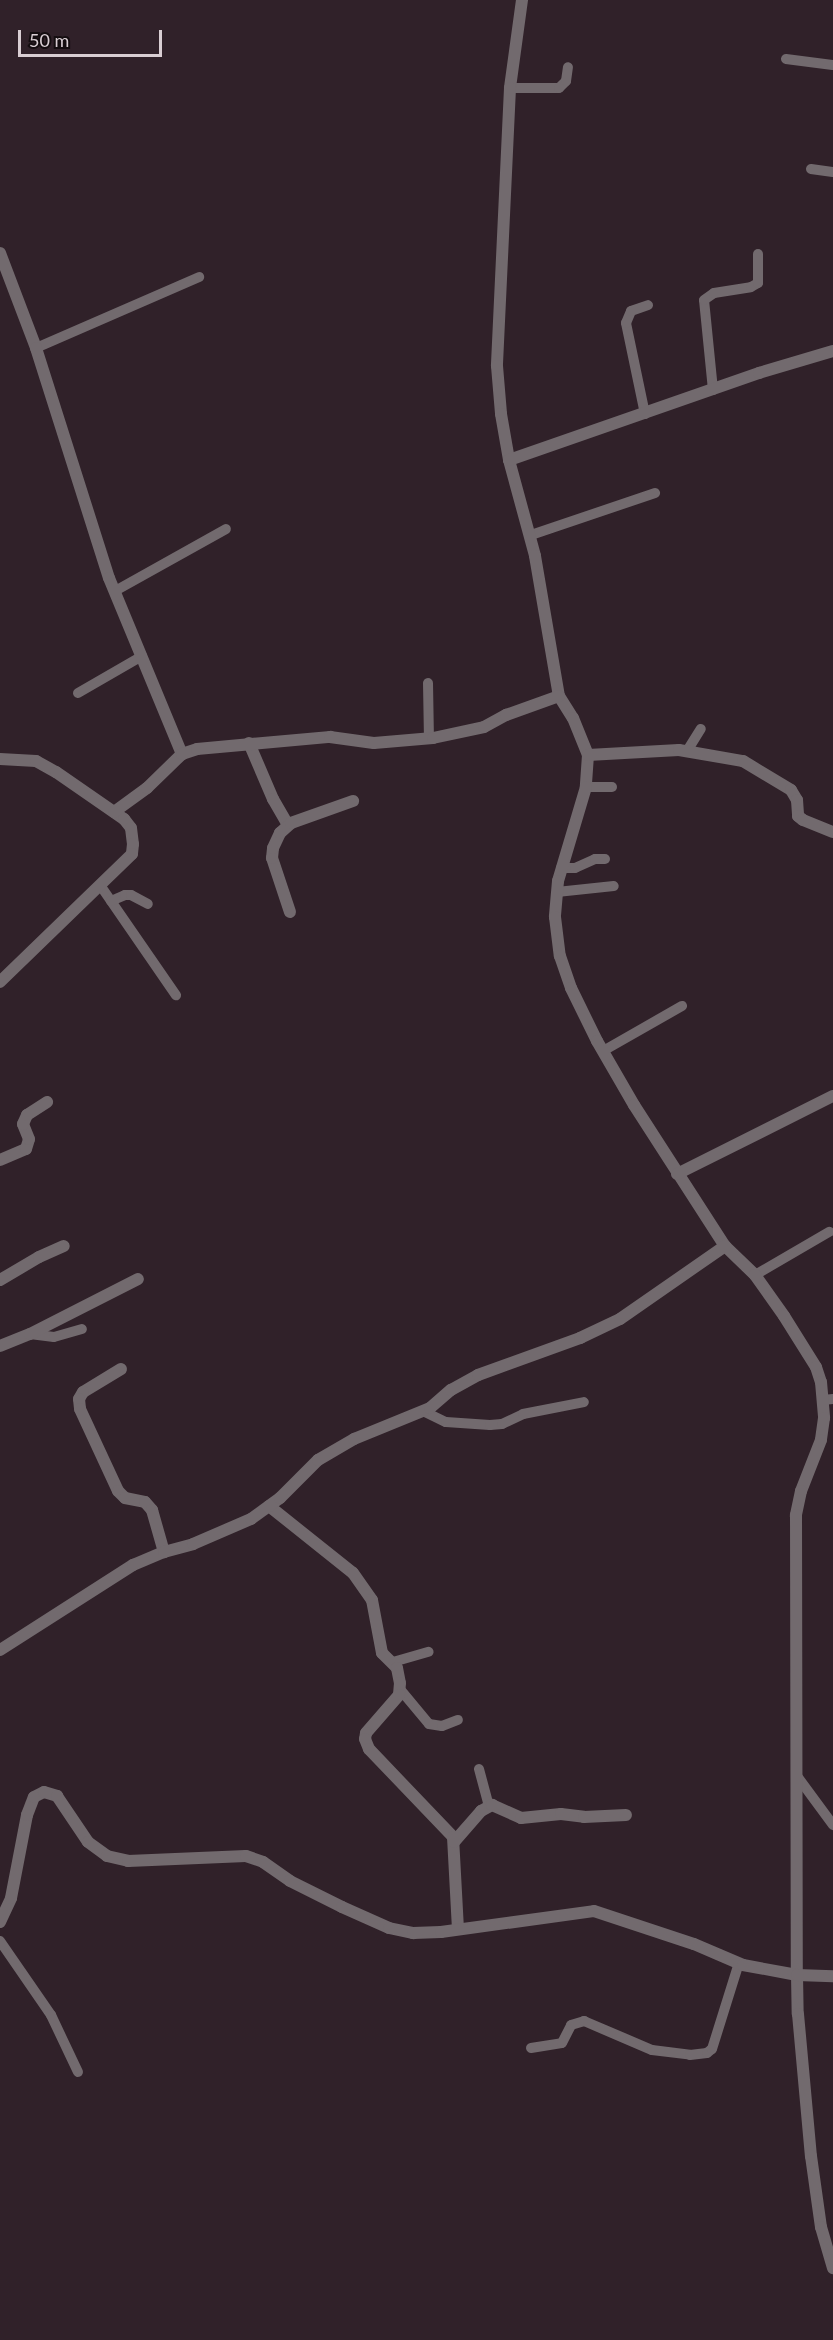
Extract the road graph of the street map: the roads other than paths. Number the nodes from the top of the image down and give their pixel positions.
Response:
1 (522, 0) edge
2 (786, 59) dead end
3 (833, 65) edge
4 (568, 67) dead end
5 (510, 88) junction
6 (811, 169) dead end
7 (833, 172) edge
8 (0, 253) edge
9 (758, 254) dead end
10 (199, 277) dead end
11 (648, 305) dead end
12 (36, 348) junction
13 (833, 351) edge
14 (712, 390) junction
15 (645, 414) junction
16 (509, 460) junction
17 (655, 493) dead end
18 (226, 529) dead end
19 (531, 535) junction
20 (115, 591) junction
21 (142, 656) junction
22 (429, 682) dead end
23 (78, 693) dead end
24 (559, 696) junction
25 (701, 729) dead end
26 (429, 738) junction
27 (249, 743) junction
28 (687, 751) junction
29 (182, 753) junction
30 (588, 755) junction
31 (0, 759) edge
32 (586, 787) junction
33 (612, 788) dead end
34 (353, 801) dead end
35 (114, 813) junction
36 (288, 825) junction
37 (833, 832) edge
38 (605, 859) dead end
39 (561, 868) junction
40 (100, 885) junction
41 (614, 886) dead end
42 (557, 892) junction
43 (111, 901) junction
44 (148, 904) dead end
45 (290, 912) dead end
46 (0, 982) edge
47 (176, 995) dead end
48 (682, 1006) dead end
49 (603, 1051) junction
50 (833, 1096) edge
51 (47, 1102) dead end
52 (0, 1160) edge
53 (677, 1174) junction
54 (829, 1232) dead end
55 (64, 1246) dead end
56 (725, 1246) junction
57 (755, 1275) junction
58 (138, 1279) dead end
59 (0, 1280) edge
60 (82, 1329) dead end
61 (30, 1334) junction
62 (0, 1346) edge
63 (121, 1369) dead end
64 (828, 1400) edge
65 (584, 1402) dead end
66 (423, 1411) junction
67 (269, 1506) junction
68 (164, 1552) junction
69 (0, 1650) edge
70 (429, 1652) dead end
71 (393, 1662) junction
72 (399, 1688) junction
73 (458, 1720) dead end
74 (479, 1769) dead end
75 (796, 1776) junction
76 (489, 1806) junction
77 (626, 1815) dead end
78 (833, 1826) edge
79 (454, 1842) junction
80 (0, 1922) edge
81 (458, 1929) junction
82 (0, 1941) edge
83 (739, 1963) junction
84 (797, 1975) junction
85 (833, 1976) edge
86 (531, 2048) dead end
87 (78, 2072) dead end
88 (833, 2268) edge

1 - 5 street
2 - 3 lane
4 - 5 lane
5 - 16 street
6 - 7 lane
8 - 12 street
9 - 14 lane
10 - 12 lane
11 - 15 lane
12 - 20 street
13 - 14 street
14 - 15 street
15 - 16 street
16 - 19 street
17 - 19 lane
18 - 20 lane
19 - 24 street
20 - 21 street
21 - 23 lane
21 - 29 street
22 - 26 lane
24 - 26 street
24 - 30 street
25 - 28 lane
26 - 27 street
27 - 29 street
27 - 36 street
28 - 30 street
28 - 37 street
29 - 35 street
30 - 32 street
31 - 35 street
32 - 33 lane
32 - 39 street
34 - 36 street
35 - 40 street
36 - 45 street
38 - 39 lane
39 - 42 street
40 - 43 lane
40 - 46 street
41 - 42 lane
42 - 49 street
43 - 44 lane
43 - 47 lane
48 - 49 lane
49 - 53 street
50 - 53 street
51 - 52 street
53 - 56 street
54 - 57 lane
55 - 59 street
56 - 57 street
56 - 66 street
57 - 64 street
58 - 61 street
60 - 61 lane
61 - 62 street
63 - 68 street
64 - 75 street
65 - 66 lane
66 - 67 street
67 - 68 street
67 - 71 street
68 - 69 street
70 - 71 lane
71 - 72 street
72 - 73 lane
72 - 79 street
74 - 76 lane
75 - 78 lane
75 - 84 street
76 - 77 street
76 - 79 street
79 - 81 street
80 - 81 street
81 - 83 street
82 - 87 lane
83 - 84 street
83 - 86 lane
84 - 85 street
84 - 88 street

